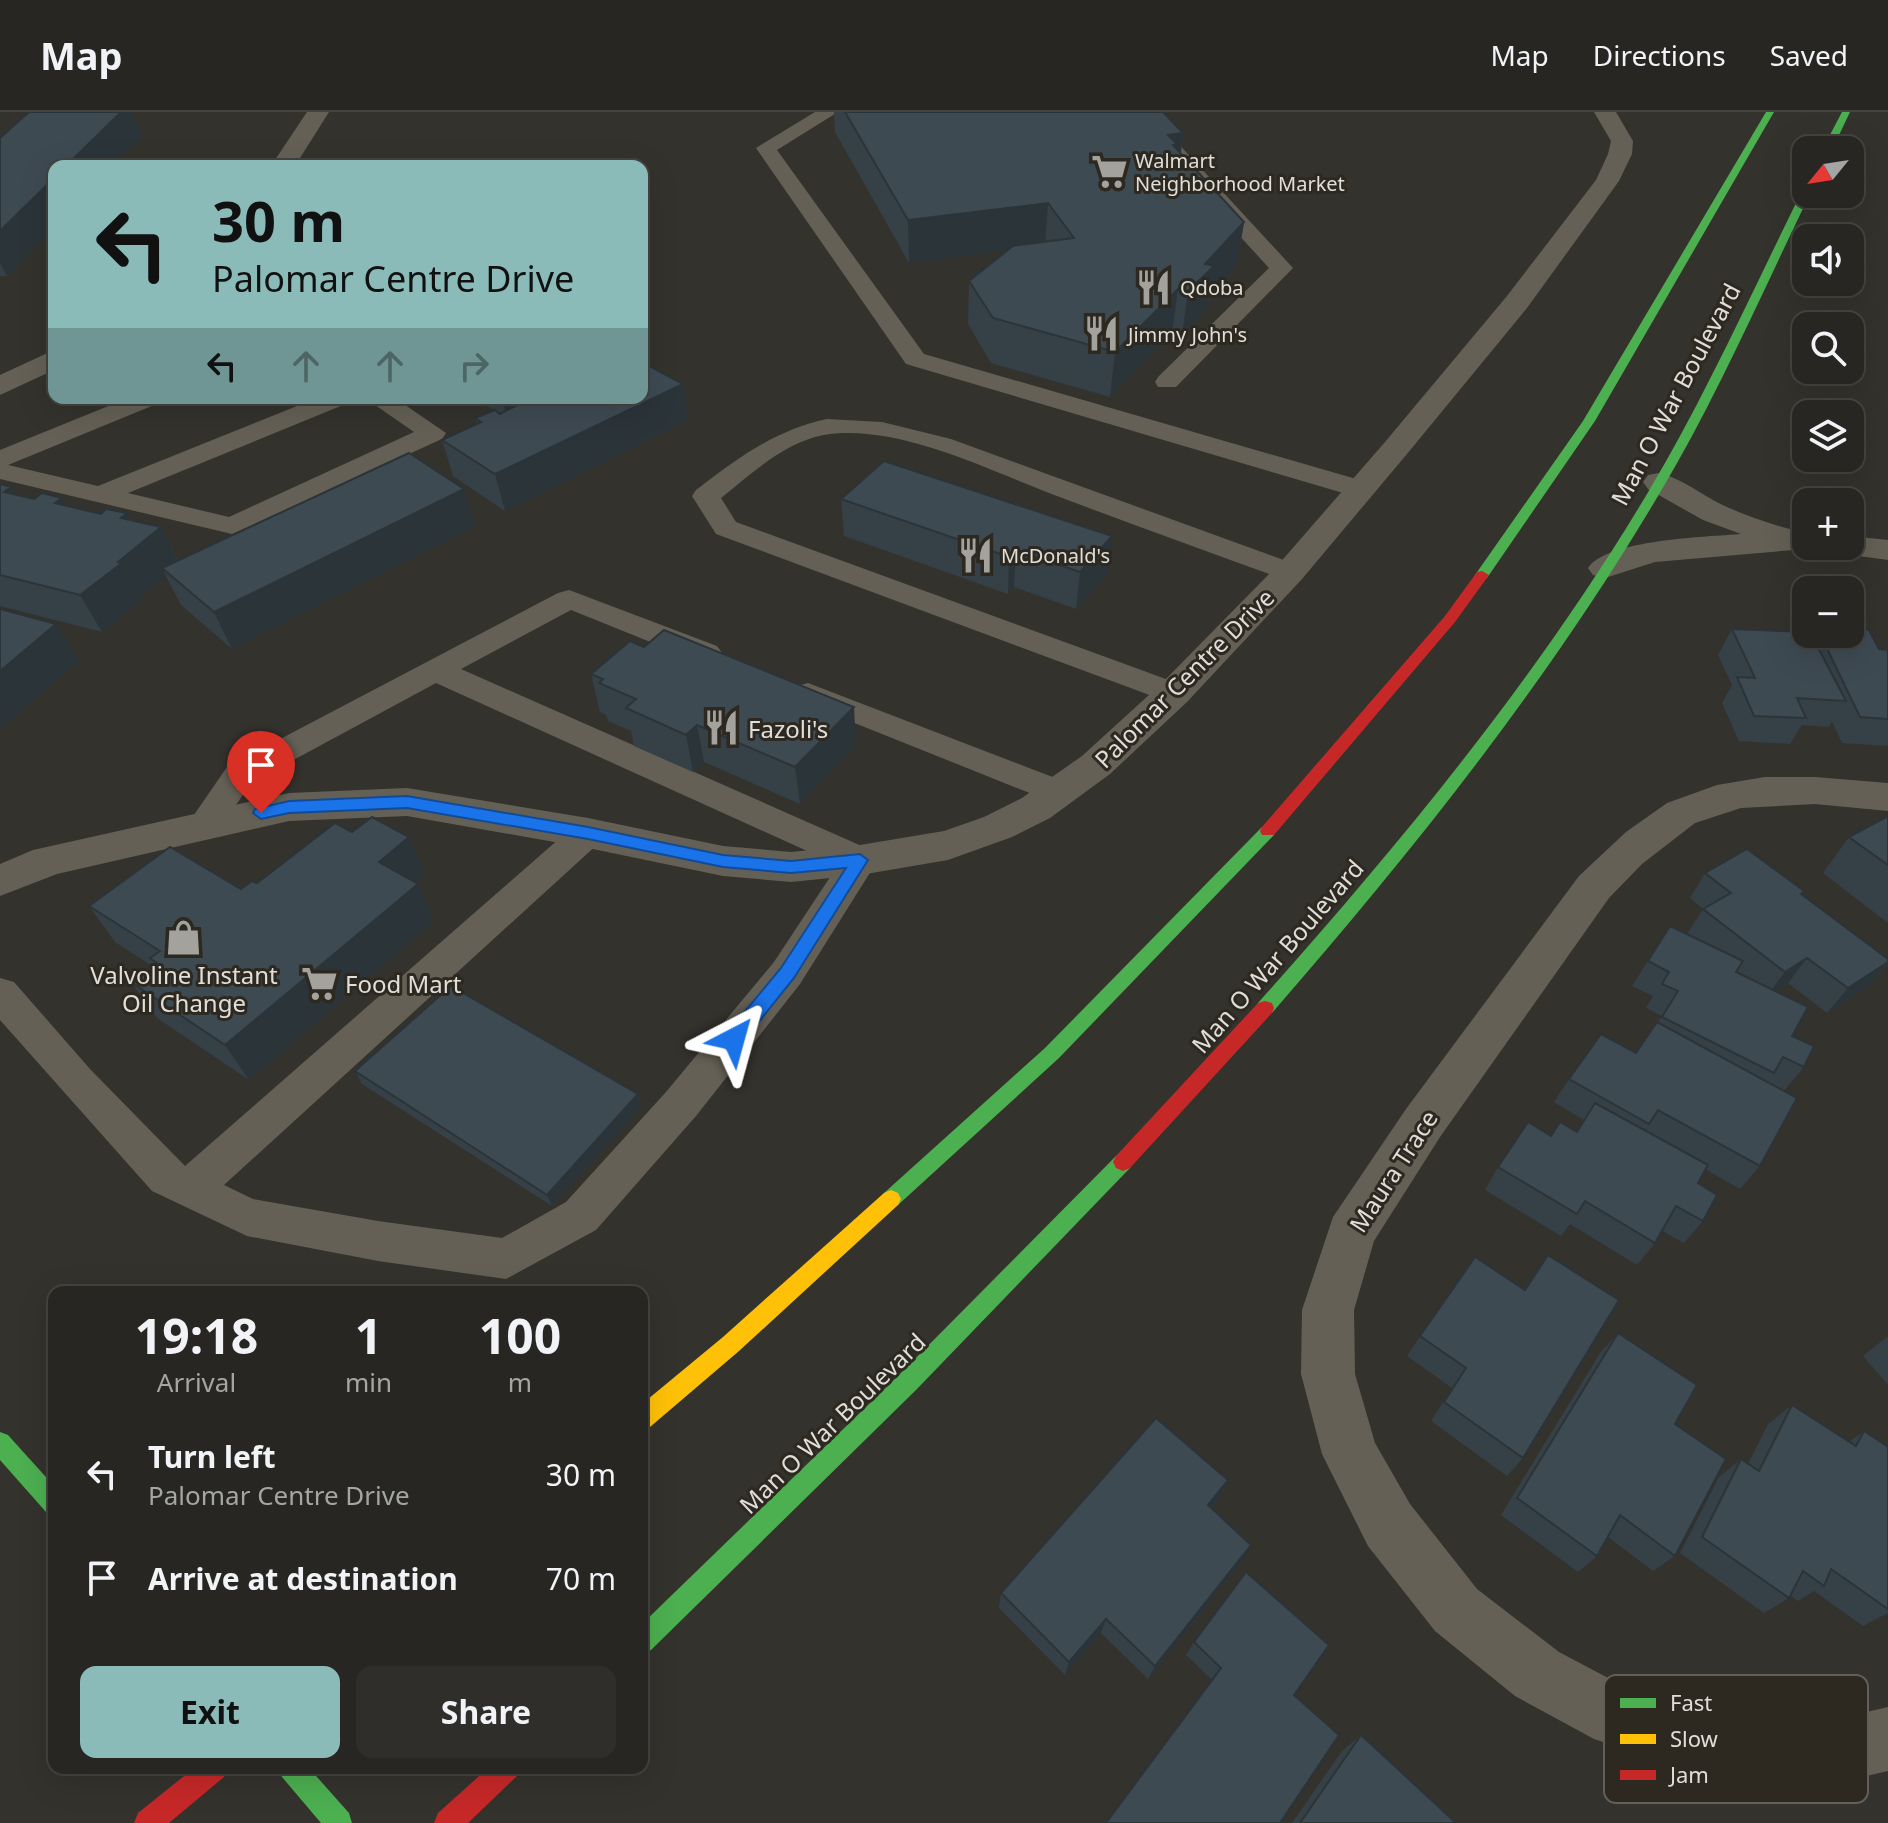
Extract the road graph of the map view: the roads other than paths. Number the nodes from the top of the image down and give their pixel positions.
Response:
1 (318, 112) edge
2 (829, 112) edge
3 (1135, 112) edge
4 (1605, 112) edge
5 (1770, 112) edge
6 (1846, 112) edge
7 (1834, 136) edge
8 (287, 160) edge
9 (1799, 208) edge
10 (48, 362) edge
11 (1167, 382) dead end
12 (0, 386) edge
13 (135, 404) edge
14 (324, 404) edge
15 (387, 404) edge
16 (0, 459) edge
17 (0, 471) edge
18 (1659, 482) junction
19 (1360, 489) junction
20 (100, 495) junction
21 (1792, 539) edge
22 (1792, 542) edge
23 (1864, 548) edge
24 (1888, 550) edge
25 (1605, 568) junction
26 (1290, 572) junction
27 (732, 663) edge
28 (435, 670) junction
29 (777, 681) edge
30 (1174, 693) junction
31 (1059, 792) junction
32 (1888, 797) edge
33 (204, 825) junction
34 (588, 833) junction
35 (860, 860) junction
36 (0, 881) edge
37 (0, 993) edge
38 (189, 1189) junction
39 (648, 1414) edge
40 (0, 1443) edge
41 (48, 1497) edge
42 (648, 1635) edge
43 (1604, 1710) edge
44 (1888, 1739) edge
45 (1868, 1744) edge
46 (208, 1774) edge
47 (296, 1774) edge
48 (501, 1774) edge
49 (148, 1823) edge
50 (339, 1823) edge
51 (448, 1823) edge

1 - 8 street
2 - 19 lane
3 - 11 lane
4 - 19 street, Palomar Centre Drive
5 - 39 main road
6 - 7 main road
9 - 18 main road, Man O War Boulevard
10 - 12 street
13 - 16 lane
14 - 20 lane
15 - 20 lane
17 - 20 lane
18 - 21 street
18 - 25 main road, Man O War Boulevard
19 - 26 street, Palomar Centre Drive
22 - 25 street
23 - 24 street
25 - 42 main road, Man O War Boulevard
26 - 30 street, Palomar Centre Drive
26 - 30 lane
27 - 28 lane
28 - 33 lane
28 - 35 lane
29 - 31 lane
30 - 31 street, Palomar Centre Drive
31 - 35 street, Palomar Centre Drive
32 - 43 street, Maura Trace
33 - 34 street, Palomar Centre Drive
33 - 36 street, Palomar Centre Drive
34 - 35 street, Palomar Centre Drive
34 - 38 lane
35 - 38 lane
37 - 38 lane
40 - 41 main road
44 - 45 street, Maura Trace
46 - 49 main road
47 - 50 main road
48 - 51 main road

